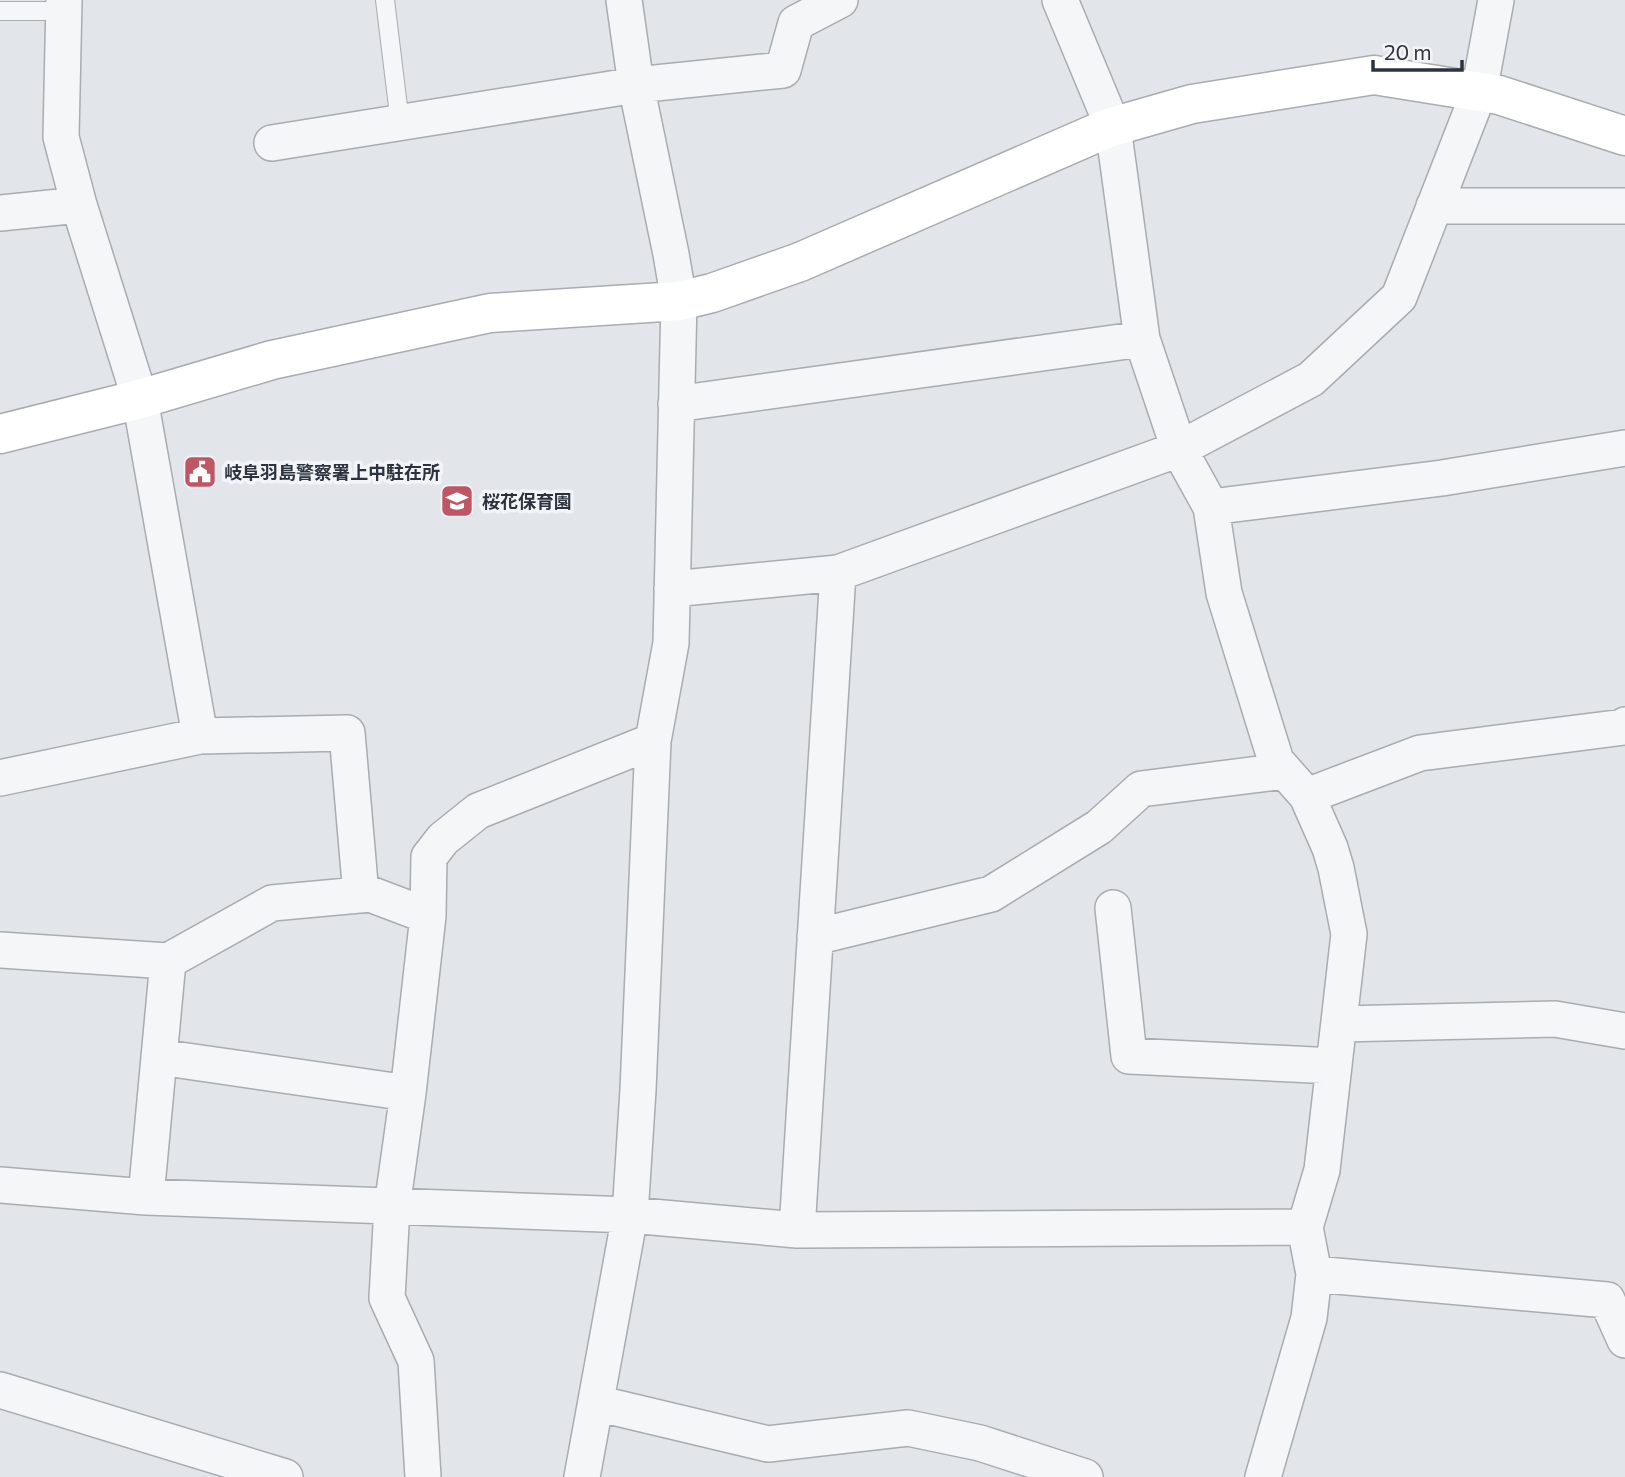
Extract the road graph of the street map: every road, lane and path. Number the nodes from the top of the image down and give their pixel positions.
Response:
1 (386, 0) edge
2 (624, 0) edge
3 (841, 0) edge
4 (1060, 0) edge
5 (1496, 0) edge
6 (64, 6) edge
7 (0, 11) edge
8 (636, 85) junction
9 (1479, 92) junction
10 (400, 123) junction
11 (1112, 127) junction
12 (1625, 136) edge
13 (272, 143) dead end
14 (79, 205) junction
15 (1434, 205) junction
16 (1625, 206) edge
17 (0, 213) edge
18 (679, 301) junction
19 (1142, 340) junction
20 (139, 398) junction
21 (676, 404) junction
22 (0, 434) edge
23 (1625, 448) edge
24 (1179, 449) junction
25 (1211, 507) junction
26 (838, 573) junction
27 (672, 589) junction
28 (1625, 727) edge
29 (200, 736) junction
30 (653, 741) junction
31 (0, 778) edge
32 (1296, 784) junction
33 (360, 895) junction
34 (1113, 908) dead end
35 (428, 916) junction
36 (815, 937) junction
37 (0, 950) edge
38 (168, 961) junction
39 (1339, 1024) junction
40 (1625, 1031) edge
41 (159, 1057) junction
42 (1334, 1066) junction
43 (408, 1093) junction
44 (0, 1185) edge
45 (146, 1197) junction
46 (392, 1207) junction
47 (630, 1216) junction
48 (1305, 1227) junction
49 (797, 1230) junction
50 (1314, 1274) junction
51 (1625, 1340) edge
52 (0, 1390) edge
53 (596, 1403) junction
54 (285, 1477) edge
55 (423, 1477) edge
56 (582, 1477) edge
57 (1085, 1477) edge
58 (1263, 1477) edge

1 - 10 lane
2 - 8 street
3 - 8 street
4 - 11 street
5 - 9 street
6 - 7 lane
6 - 14 street
8 - 10 street
8 - 18 street
9 - 11 street
9 - 12 street
9 - 15 street
10 - 13 street
11 - 18 street
11 - 19 street
14 - 17 street
14 - 20 street
15 - 16 street
15 - 24 street
18 - 20 street
18 - 21 street
19 - 21 street
19 - 24 street
20 - 22 street
20 - 29 street
21 - 27 street
23 - 25 street
24 - 25 street
24 - 26 street
25 - 32 street
26 - 27 street
26 - 36 street
27 - 30 street
28 - 32 street
29 - 31 street
29 - 33 street
30 - 35 street
30 - 47 street
32 - 36 street
32 - 39 street
33 - 35 street
33 - 38 street
34 - 42 street
35 - 43 street
36 - 49 street
37 - 38 street
38 - 41 street
39 - 40 street
39 - 42 street
41 - 43 street
41 - 45 street
42 - 48 street
43 - 46 street
44 - 45 street
45 - 46 street
46 - 47 street
46 - 55 street
47 - 49 street
47 - 53 street
48 - 49 street
48 - 50 street
50 - 51 street
50 - 58 street
52 - 54 street
53 - 56 street
53 - 57 street

